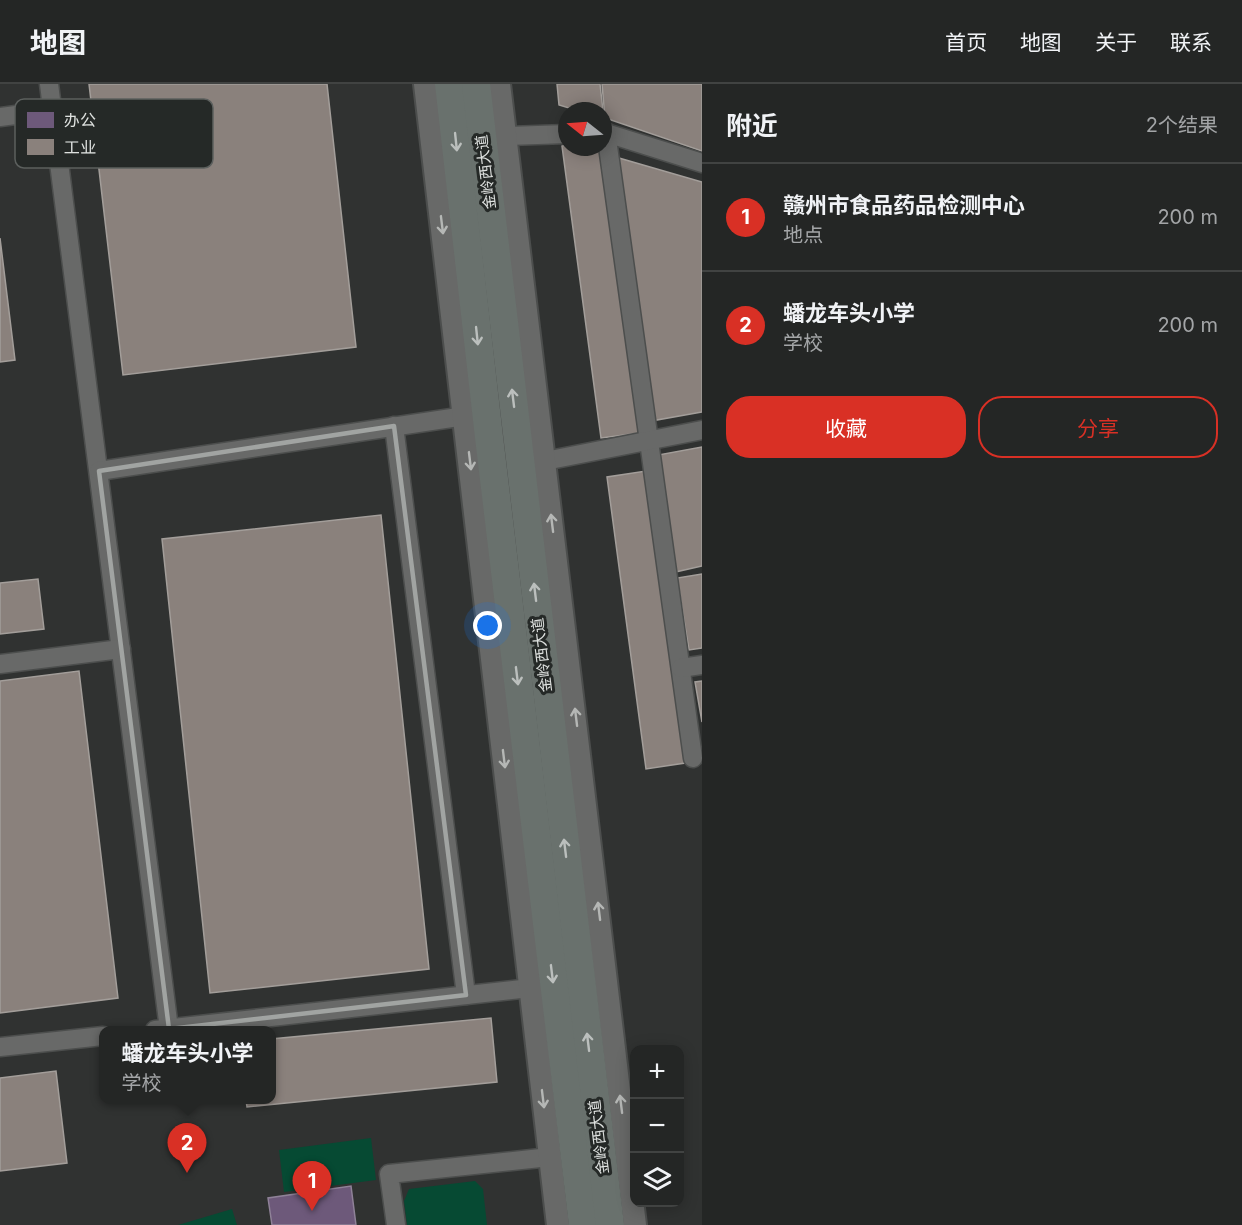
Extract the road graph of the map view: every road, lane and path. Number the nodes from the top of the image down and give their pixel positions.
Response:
1 (49, 84) edge
2 (425, 84) edge
3 (449, 84) edge
4 (476, 84) edge
5 (499, 84) edge
6 (51, 99) edge
7 (15, 115) edge
8 (0, 117) edge
9 (558, 134) edge
10 (612, 135) edge
11 (506, 136) junction
12 (607, 156) edge
13 (702, 163) edge
14 (60, 168) edge
15 (465, 416) junction
16 (394, 426) junction
17 (702, 430) edge
18 (648, 441) junction
19 (545, 461) junction
20 (99, 471) junction
21 (121, 649) junction
22 (0, 664) edge
23 (702, 665) edge
24 (681, 668) junction
25 (693, 758) dead end
26 (530, 988) junction
27 (466, 995) junction
28 (162, 1026) edge
29 (197, 1026) edge
30 (99, 1036) edge
31 (0, 1047) edge
32 (550, 1157) junction
33 (394, 1223) edge
34 (558, 1225) edge
35 (583, 1225) edge
36 (610, 1225) edge
37 (635, 1225) edge

1 - 6 street
2 -> 15 street
3 -> 35 main road, 金岭西大道
36 -> 4 main road, 金岭西大道
5 - 11 street
7 - 8 street
9 - 11 street
10 - 13 street
11 - 19 street
12 - 18 street
14 - 20 street
15 - 16 street
15 -> 26 street
16 - 20 street
16 - 27 street
17 - 18 street
18 - 19 street
18 - 24 street
37 -> 19 street
20 - 21 street
21 - 22 street
21 - 28 street
23 - 24 street
24 - 25 street
26 - 27 street
26 -> 32 street
27 - 29 street
30 - 31 street
32 - 33 street
32 - 34 street

